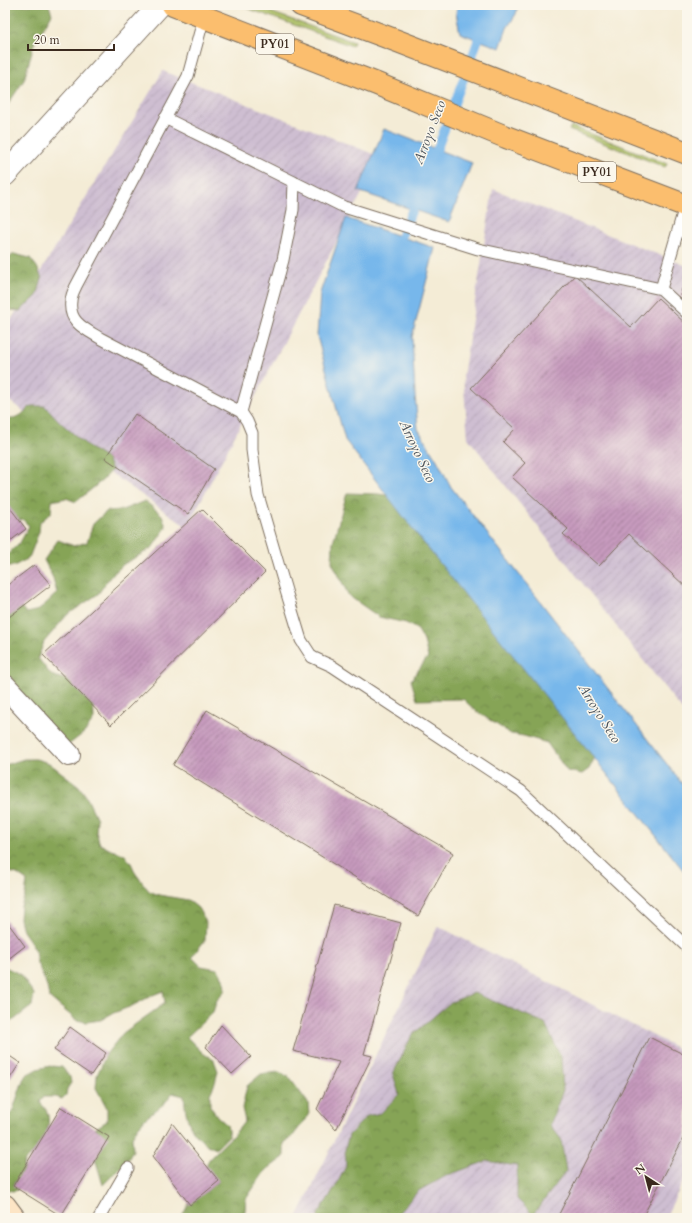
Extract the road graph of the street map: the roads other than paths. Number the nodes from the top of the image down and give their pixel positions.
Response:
1 (160, 5) edge
2 (173, 5) edge
3 (301, 5) edge
4 (204, 17) junction
5 (165, 118) junction
6 (687, 153) edge
7 (5, 175) edge
8 (294, 182) junction
9 (686, 206) edge
10 (661, 289) junction
11 (687, 313) edge
12 (241, 412) junction
13 (5, 686) edge
14 (69, 755) dead end
15 (687, 947) edge
16 (128, 1168) dead end
17 (5, 1206) edge
18 (14, 1218) edge
19 (99, 1218) edge

1 - 7 street
2 - 4 highway, PY01
3 - 6 highway
4 - 5 lane
4 - 9 highway, PY01
5 - 8 lane
5 - 12 lane
8 - 10 lane
8 - 12 lane
9 - 10 lane
10 - 11 lane
12 - 15 lane
13 - 14 street
16 - 19 lane
17 - 18 street

